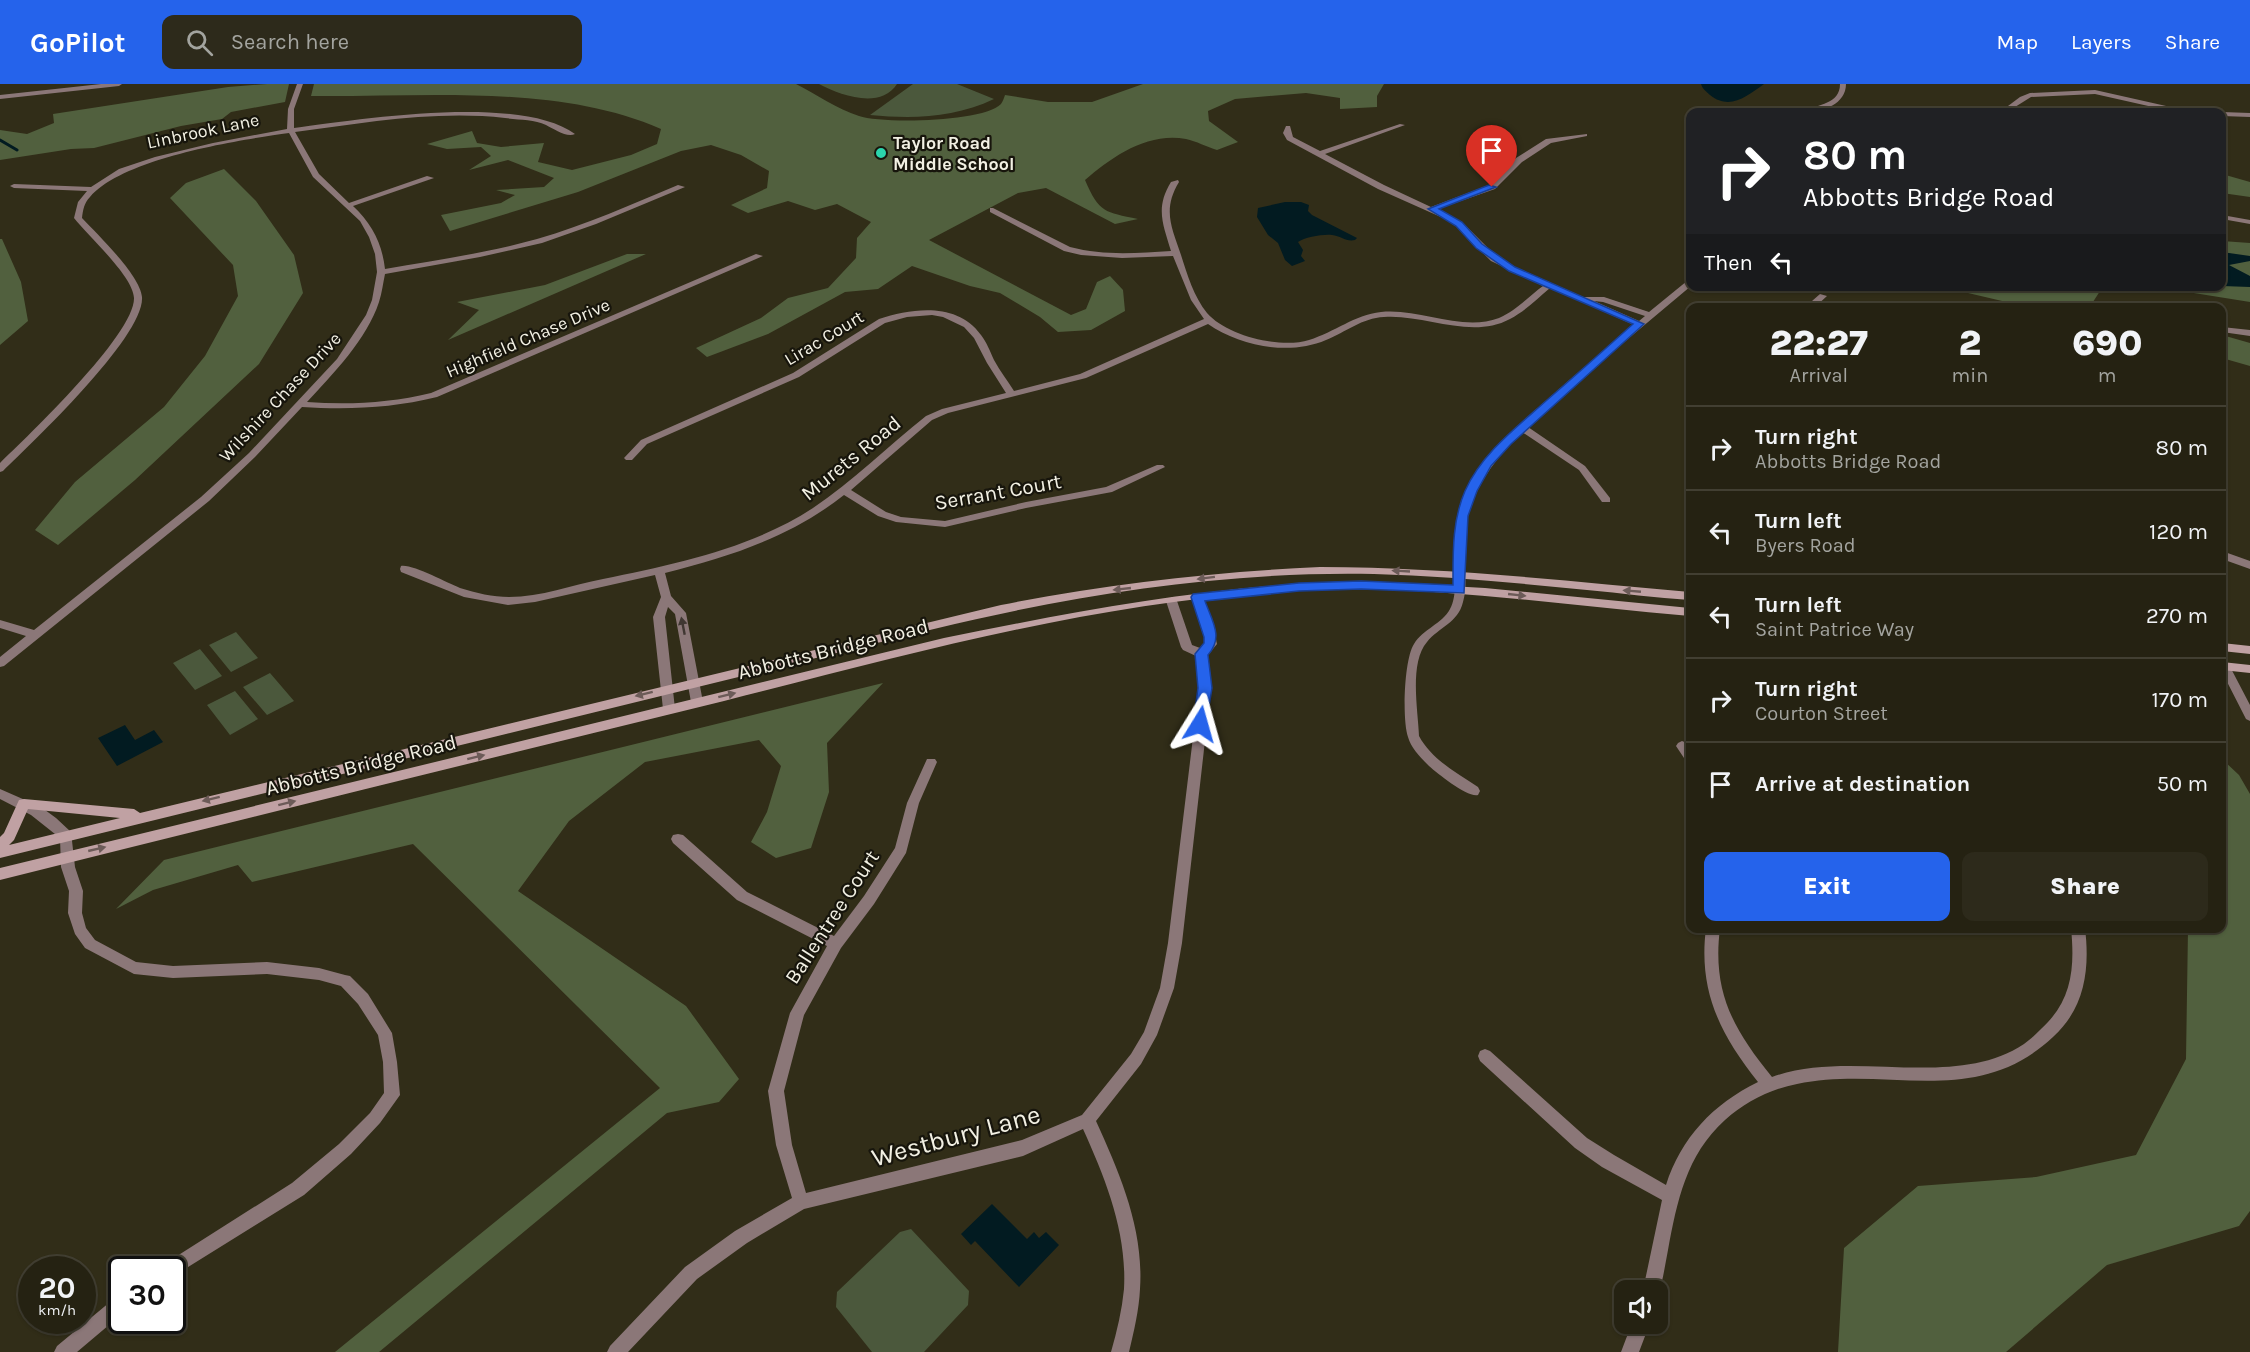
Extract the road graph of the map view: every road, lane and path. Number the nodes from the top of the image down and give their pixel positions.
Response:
1 (119, 84) edge
2 (300, 84) edge
3 (1843, 84) edge
4 (79, 87) edge
5 (0, 97) edge
6 (1820, 108) edge
7 (2008, 108) edge
8 (2167, 108) edge
9 (2226, 114) edge
10 (2250, 115) edge
11 (1402, 125) dead end
12 (1288, 127) dead end
13 (291, 131) junction
14 (571, 134) dead end
15 (1585, 135) dead end
16 (1319, 154) junction
17 (430, 178) dead end
18 (1175, 182) dead end
19 (14, 186) dead end
20 (681, 187) dead end
21 (93, 189) junction
22 (350, 205) junction
23 (1432, 209) junction
24 (993, 210) dead end
25 (2226, 218) edge
26 (2250, 222) edge
27 (1177, 253) junction
28 (759, 256) dead end
29 (381, 272) junction
30 (1549, 285) junction
31 (1686, 286) edge
32 (1823, 296) dead end
33 (1582, 298) junction
34 (1814, 303) edge
35 (1650, 315) junction
36 (1209, 320) junction
37 (1640, 324) junction
38 (2226, 330) edge
39 (2250, 333) edge
40 (1011, 394) junction
41 (300, 404) junction
42 (1522, 428) junction
43 (628, 458) dead end
44 (1160, 467) dead end
45 (0, 469) edge
46 (845, 491) junction
47 (1606, 500) dead end
48 (2226, 556) edge
49 (2250, 565) edge
50 (405, 569) dead end
51 (659, 571) junction
52 (1459, 575) junction
53 (1459, 590) junction
54 (1686, 596) edge
55 (666, 597) junction
56 (1197, 597) junction
57 (1172, 601) junction
58 (1686, 612) edge
59 (0, 624) edge
60 (34, 634) junction
61 (2226, 647) edge
62 (2250, 650) edge
63 (1202, 654) junction
64 (0, 663) edge
65 (2226, 666) edge
66 (2250, 669) edge
67 (2226, 672) edge
68 (694, 683) junction
69 (667, 689) junction
70 (697, 702) junction
71 (669, 709) junction
72 (2250, 717) edge
73 (1682, 746) dead end
74 (1686, 752) edge
75 (931, 762) dead end
76 (1474, 791) dead end
77 (0, 794) edge
78 (24, 804) junction
79 (147, 815) junction
80 (66, 837) junction
81 (678, 839) dead end
82 (0, 846) edge
83 (0, 853) edge
84 (69, 855) junction
85 (0, 874) edge
86 (1712, 933) edge
87 (2078, 933) edge
88 (836, 944) junction
89 (1485, 1056) dead end
90 (1769, 1085) junction
91 (1087, 1120) junction
92 (1670, 1196) junction
93 (801, 1202) junction
94 (186, 1260) edge
95 (1653, 1280) edge
96 (108, 1315) edge
97 (1637, 1334) edge
98 (63, 1352) edge
99 (616, 1352) edge
100 (1120, 1352) edge
101 (1630, 1352) edge

1 - 4 street
2 - 13 street
3 - 6 street
4 - 5 street
7 - 8 street
9 - 10 street
11 - 16 street
12 - 16 street
13 - 14 street, Linbrook Lane
13 - 21 street, Linbrook Lane
13 - 22 street, Wilshire Chase Drive
15 - 23 street
16 - 23 street
17 - 22 street
18 - 27 street
19 - 21 street
20 - 29 street
21 - 45 street, Linbrook Lane
22 - 29 street, Wilshire Chase Drive
23 - 30 street
24 - 27 street
25 - 26 street
27 - 36 street
28 - 41 street, Highfield Chase Drive
29 - 41 street, Wilshire Chase Drive
30 - 33 street
30 - 36 street
31 - 35 street
32 - 34 street
33 - 35 street
33 - 37 street
35 - 37 street
36 - 40 street, Murets Road
37 - 42 street
38 - 39 street
40 - 43 street, Lirac Court
40 - 46 street, Murets Road
41 - 60 street, Wilshire Chase Drive
42 - 47 street
42 - 52 street
44 - 46 street, Serrant Court
46 - 51 street, Murets Road
48 - 49 street
50 - 51 street, Murets Road
51 - 55 street
52 - 53 street
54 -> 52 main road, Abbotts Bridge Road
52 -> 68 main road, Abbotts Bridge Road
53 - 56 main road, Abbotts Bridge Road
53 -> 58 main road, Abbotts Bridge Road
53 - 76 street
68 -> 55 street
55 - 69 street
56 - 57 main road, Abbotts Bridge Road
56 - 63 street, Westbury Lane
57 - 63 street
70 -> 57 main road, Abbotts Bridge Road
59 - 60 street
60 - 64 street, Wilshire Chase Drive
61 - 62 main road
63 - 91 street, Westbury Lane
65 - 66 main road
67 - 72 street
68 - 69 main road, Abbotts Bridge Road
68 - 70 street
69 - 71 street
69 -> 79 main road, Abbotts Bridge Road
70 - 71 main road, Abbotts Bridge Road
84 -> 71 main road, Abbotts Bridge Road
73 - 74 street
75 - 88 street, Ballentree Court
77 - 78 street
78 - 79 main road
78 - 80 street
78 - 82 main road
79 - 80 main road, Abbotts Bridge Road
80 - 83 main road, Abbotts Bridge Road
80 - 84 street
81 - 88 street
84 - 85 main road, Abbotts Bridge Road
84 - 94 street
86 - 90 street
87 - 90 street
88 - 93 street, Ballentree Court
89 - 92 street
90 - 92 street
91 - 93 street, Westbury Lane
91 - 100 street
92 - 95 street
93 - 99 street, Westbury Lane
96 - 98 street
97 - 101 street

